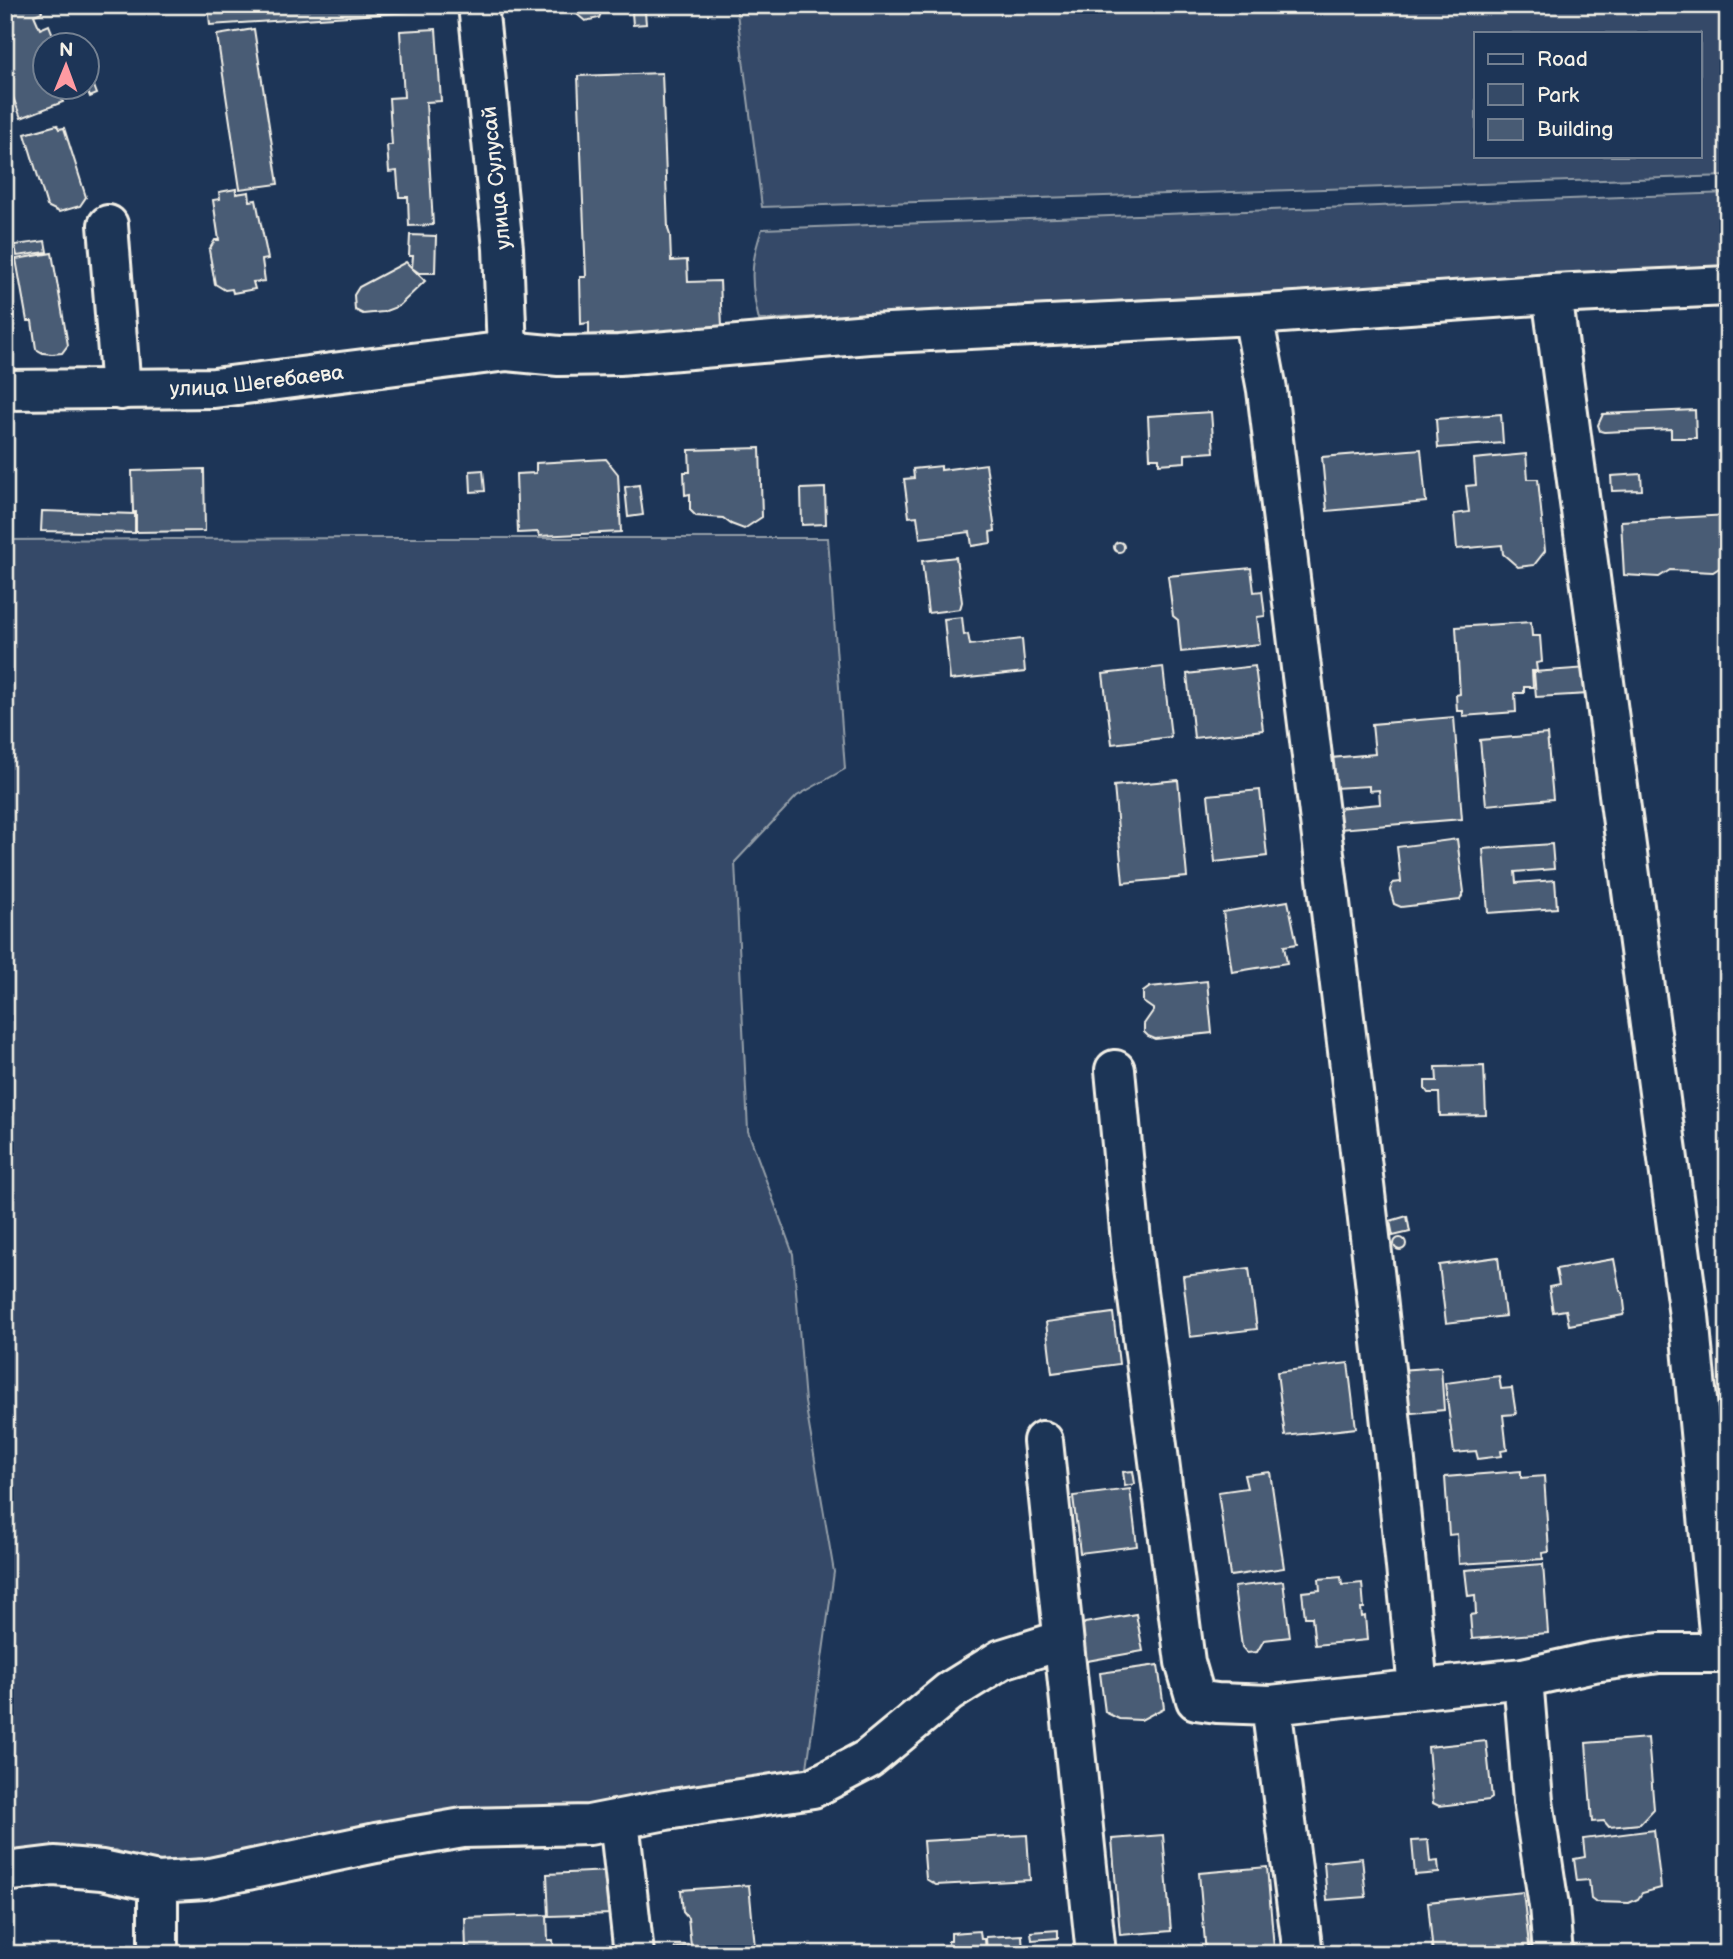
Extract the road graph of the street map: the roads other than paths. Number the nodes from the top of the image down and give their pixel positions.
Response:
1 (478, 5) edge
2 (108, 225) dead end
3 (1728, 286) edge
4 (1552, 293) junction
5 (1253, 315) junction
6 (507, 351) junction
7 (5, 390) edge
8 (121, 390) junction
9 (1115, 1070) dead end
10 (1043, 1441) dead end
11 (1063, 1640) junction
12 (1725, 1653) edge
13 (1523, 1678) junction
14 (1418, 1689) junction
15 (1271, 1705) junction
16 (619, 1820) junction
17 (5, 1872) edge
18 (158, 1882) junction
19 (158, 1954) edge
20 (634, 1954) edge
21 (1096, 1954) edge
22 (1303, 1954) edge
23 (1553, 1954) edge

1 - 6 street, улица Сулусай
2 - 8 street
3 - 4 street, улица Шегебаева
4 - 5 street, улица Шегебаева
4 - 12 street
5 - 6 street, улица Шегебаева
5 - 14 street
6 - 8 street, улица Шегебаева
7 - 8 street, улица Шегебаева
9 - 15 street
10 - 11 street
11 - 16 street
11 - 21 street
12 - 13 street
13 - 14 street
13 - 23 street
14 - 15 street
15 - 22 street
16 - 18 street
16 - 20 street
17 - 18 street
18 - 19 street

